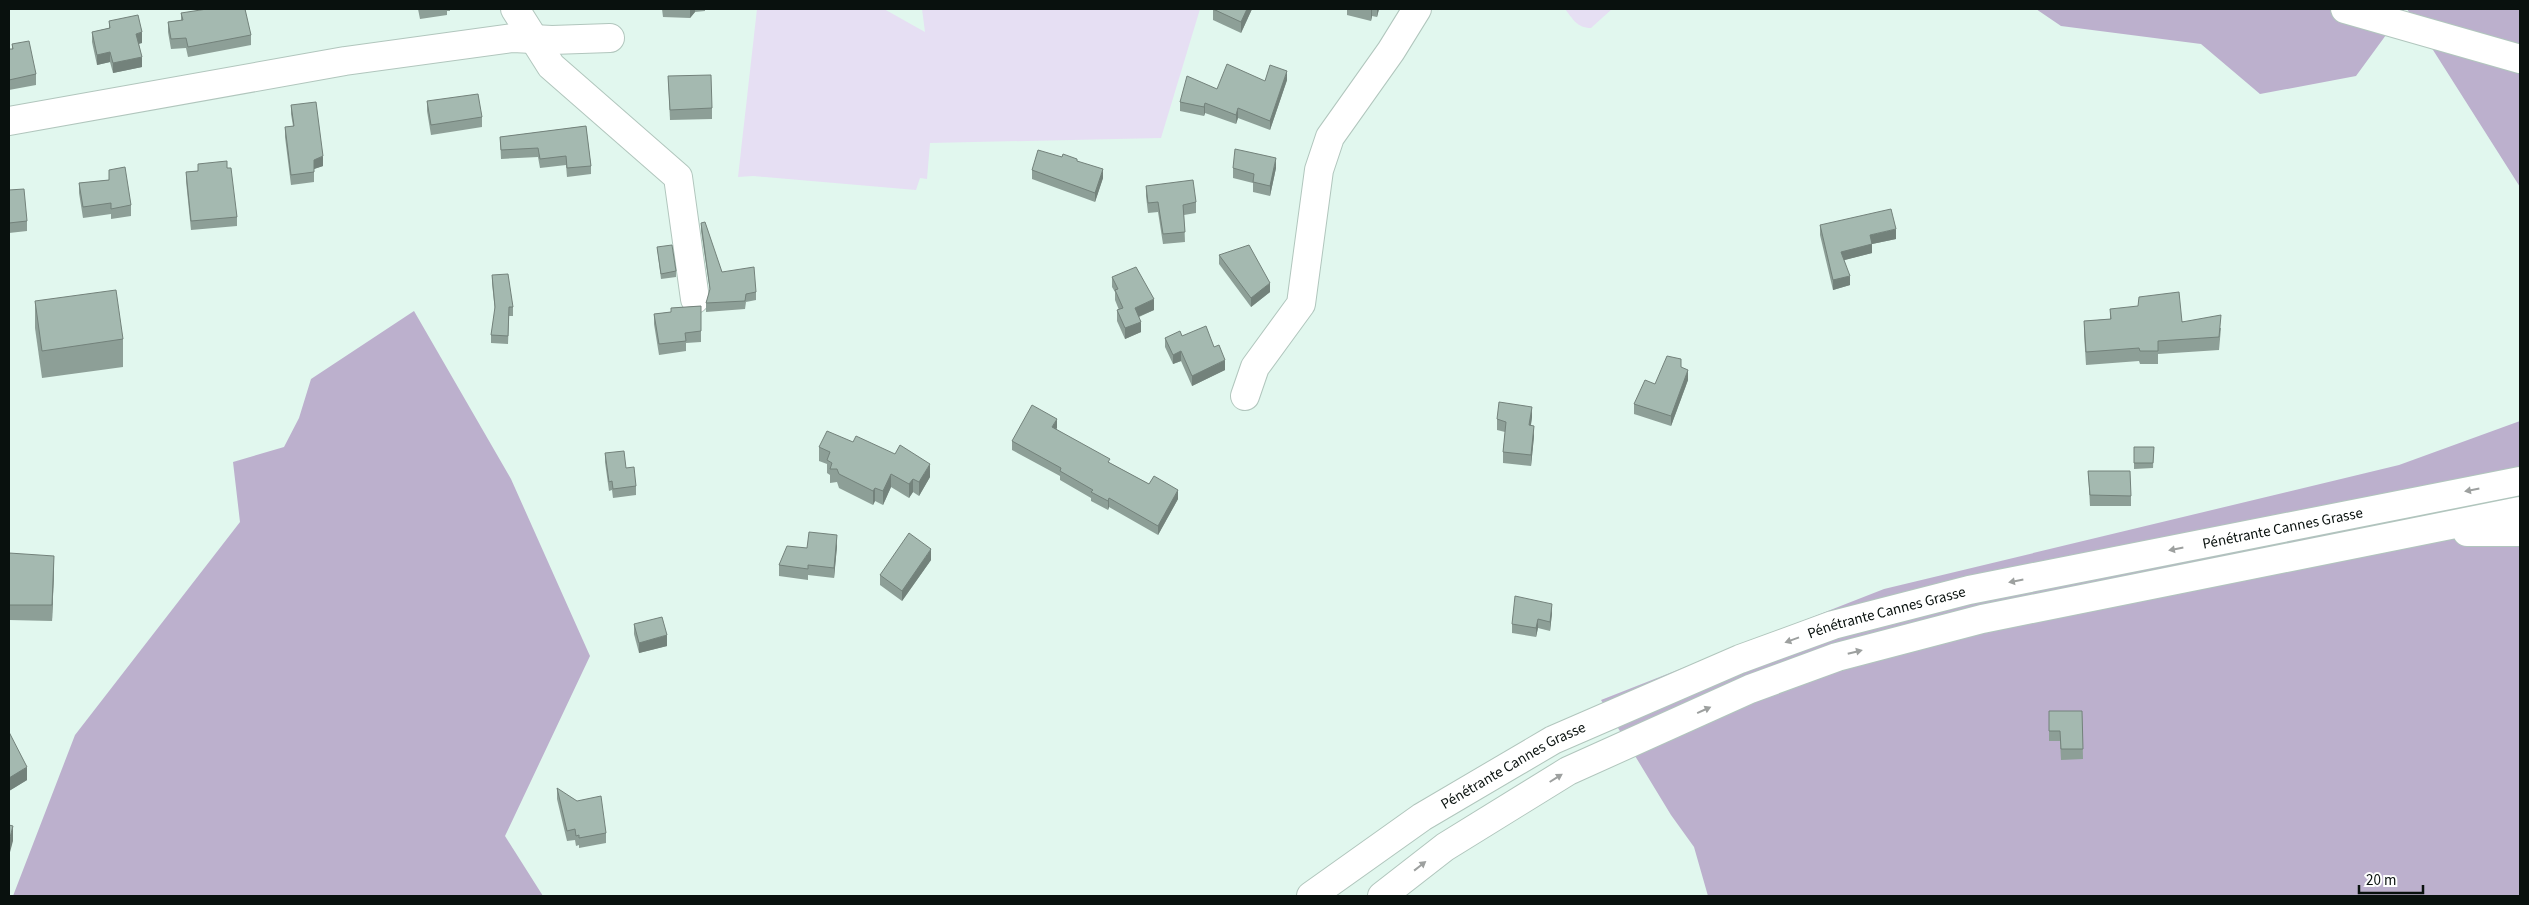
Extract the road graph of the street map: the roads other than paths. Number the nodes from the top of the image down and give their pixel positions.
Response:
1 (515, 9) edge
2 (1417, 9) edge
3 (2345, 9) edge
4 (610, 38) dead end
5 (534, 39) junction
6 (2520, 59) edge
7 (9, 121) edge
8 (694, 299) dead end
9 (1245, 396) dead end
10 (2520, 481) edge
11 (2520, 511) edge
12 (2423, 530) junction
13 (2520, 532) edge
14 (1311, 896) edge
15 (1382, 896) edge

1 - 5 main road
2 - 9 main road
3 - 6 main road
4 - 5 main road
5 - 7 main road
5 - 8 main road
10 -> 14 main road, Pénétrante Cannes Grasse
11 - 12 main road, Pénétrante Cannes Grasse
12 - 13 main road
15 -> 12 main road, Pénétrante Cannes Grasse

